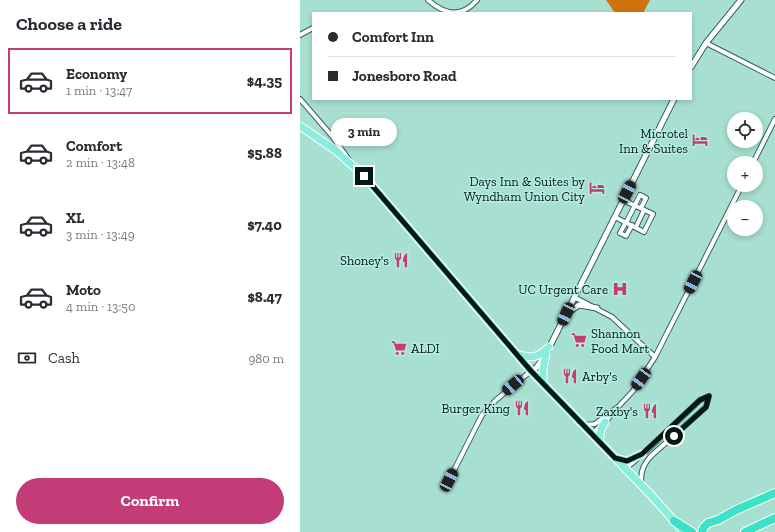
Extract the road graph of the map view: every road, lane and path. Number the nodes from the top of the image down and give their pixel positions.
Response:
1 (428, 0) edge
2 (477, 0) edge
3 (741, 0) edge
4 (453, 12) edge
5 (460, 12) edge
6 (312, 29) edge
7 (300, 35) edge
8 (706, 43) junction
9 (692, 65) edge
10 (775, 78) edge
11 (300, 98) edge
12 (673, 100) edge
13 (775, 119) edge
14 (300, 126) edge
15 (756, 156) edge
16 (350, 162) junction
17 (738, 192) edge
18 (623, 200) junction
19 (635, 205) junction
20 (642, 209) junction
21 (615, 217) junction
22 (626, 222) junction
23 (634, 226) junction
24 (574, 297) junction
25 (597, 308) junction
26 (566, 314) junction
27 (548, 350) junction
28 (516, 354) junction
29 (655, 357) junction
30 (531, 371) junction
31 (543, 384) junction
32 (613, 412) junction
33 (605, 422) junction
34 (582, 425) junction
35 (591, 435) junction
36 (599, 442) junction
37 (642, 454) junction
38 (615, 458) junction
39 (626, 469) junction
40 (641, 484) junction
41 (445, 488) dead end
42 (775, 492) edge
43 (775, 518) edge
44 (674, 521) junction
45 (684, 532) edge
46 (692, 532) edge
47 (702, 532) edge
48 (744, 532) edge

1 - 4 street
2 - 5 street
3 - 8 street
6 - 7 street
8 - 9 street
8 - 10 street
11 - 16 street
12 - 18 street
13 - 15 street
14 - 16 main road
16 - 28 main road
17 - 29 street
18 - 19 street
18 - 21 street
19 - 20 street
19 - 20 street
19 - 22 street
20 - 23 street
20 - 23 street
21 - 22 street
21 - 24 street
22 - 23 street
22 - 23 street
24 - 25 street
24 - 26 street
25 - 26 street
25 - 29 street
26 - 27 street
27 - 28 main road
27 - 30 street
27 - 31 main road
28 - 30 main road
29 - 32 street
30 - 31 main road
30 - 41 street
31 - 34 main road
32 - 33 street
32 - 34 street
33 - 35 street
33 - 36 main road
34 - 35 main road
35 - 36 main road
36 - 38 main road
37 - 38 main road
37 - 39 street
37 - 40 street
38 - 39 main road
39 - 40 main road
40 - 44 main road
42 - 47 highway
43 - 48 highway
44 - 45 main road
44 - 46 highway

